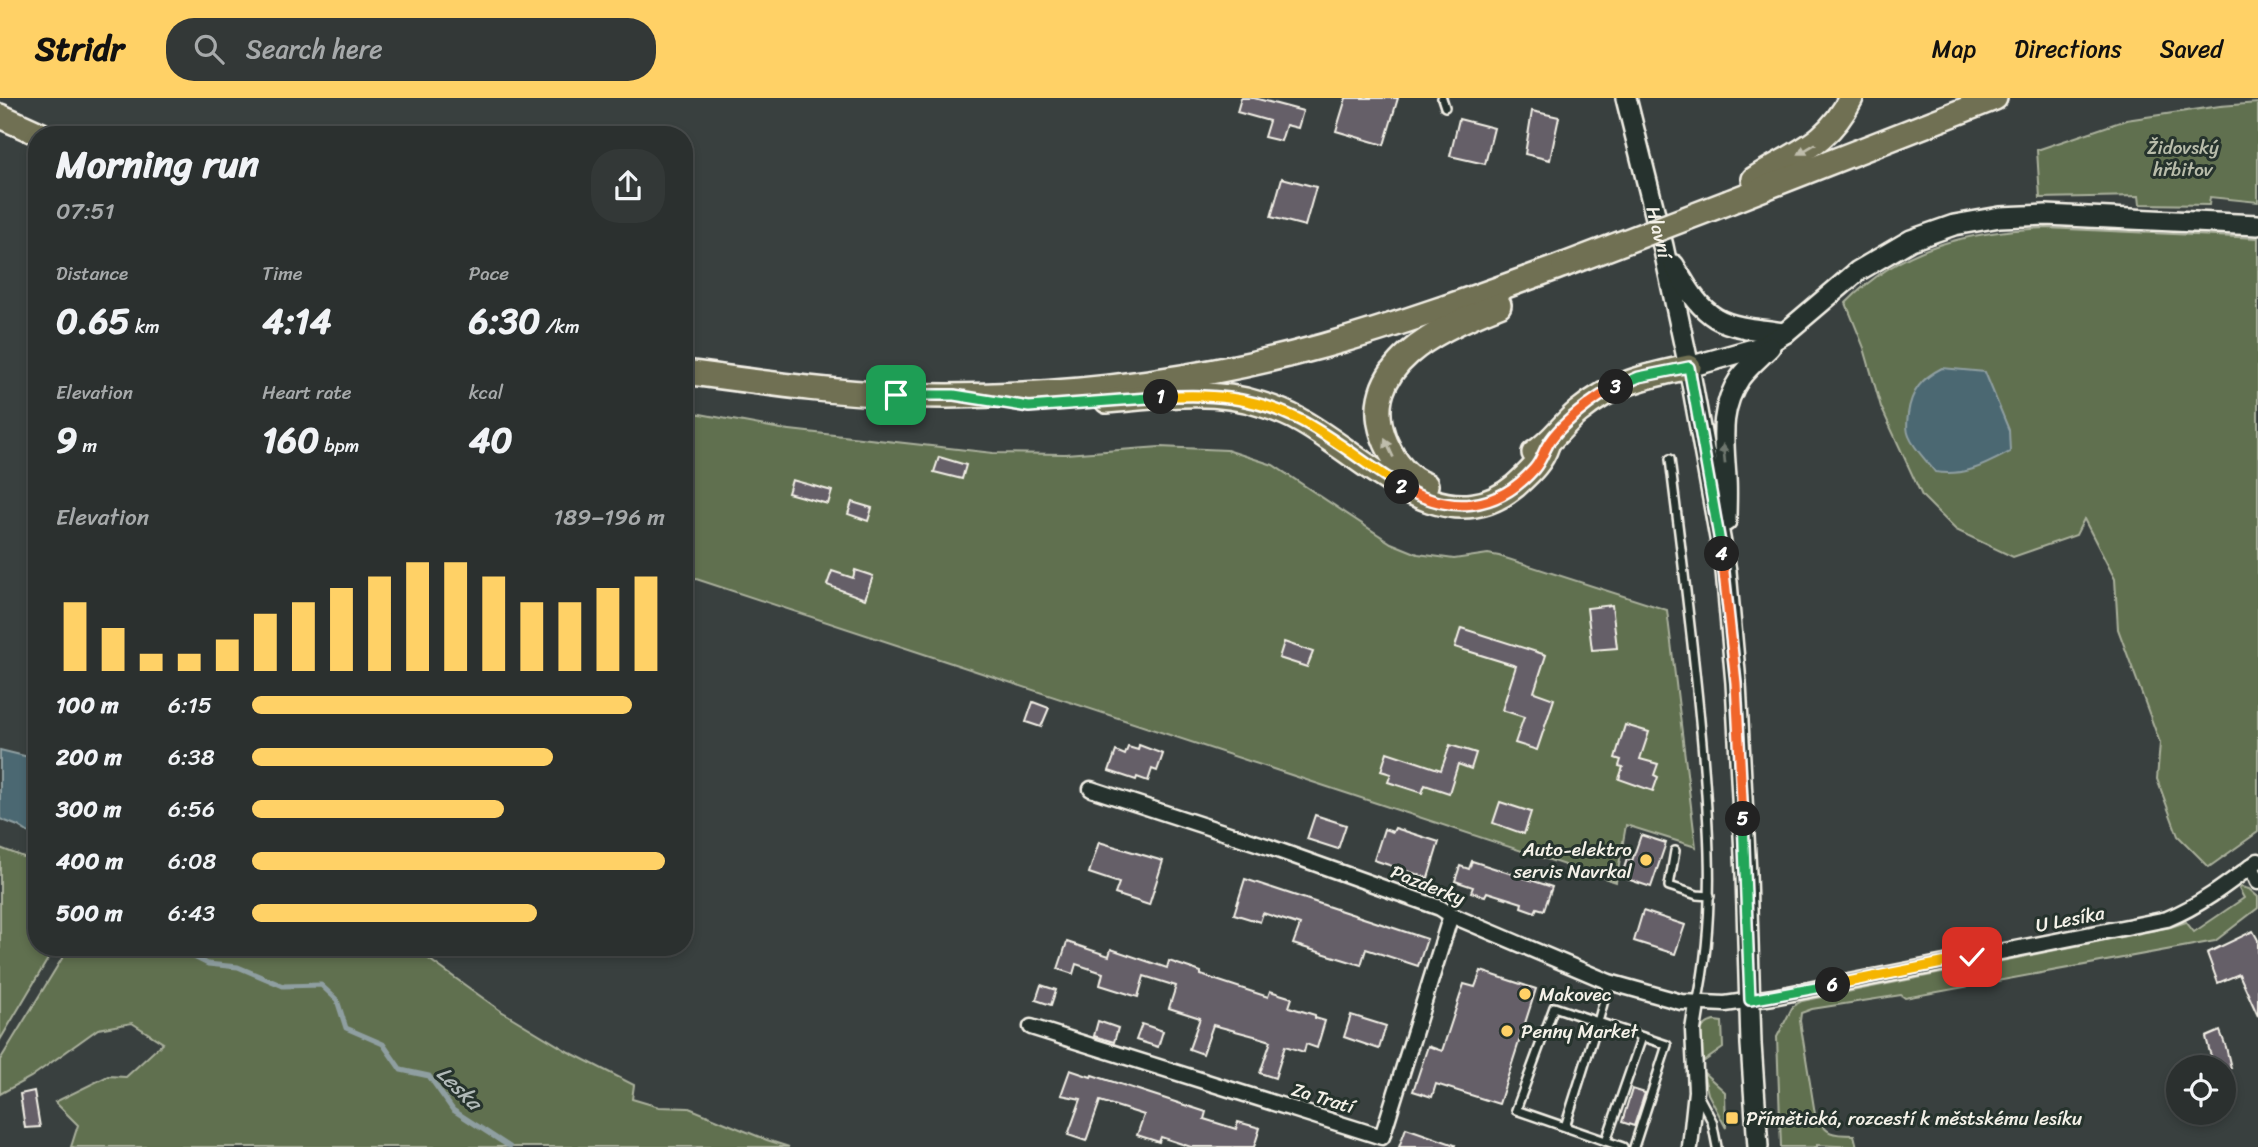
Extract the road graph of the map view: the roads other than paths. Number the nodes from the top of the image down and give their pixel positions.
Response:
1 (1442, 98) edge
2 (1626, 98) edge
3 (1851, 98) edge
4 (1995, 98) edge
5 (1445, 107) dead end
6 (0, 116) edge
7 (28, 129) edge
8 (1730, 201) junction
9 (2258, 225) edge
10 (1663, 246) junction
11 (1563, 266) junction
12 (1785, 333) junction
13 (1689, 367) junction
14 (693, 373) edge
15 (954, 395) junction
16 (1547, 445) junction
17 (1670, 459) dead end
18 (1726, 572) junction
19 (1091, 789) dead end
20 (1675, 851) dead end
21 (2254, 863) edge
22 (2258, 882) edge
23 (1710, 897) junction
24 (1451, 915) junction
25 (1609, 982) junction
26 (1750, 1000) junction
27 (1697, 1005) junction
28 (1598, 1022) junction
29 (1031, 1027) dead end
30 (1642, 1037) junction
31 (1696, 1091) junction
32 (1565, 1127) junction
33 (1606, 1141) junction
34 (1623, 1147) edge
35 (1634, 1147) edge
36 (1690, 1147) edge
37 (1717, 1147) edge
38 (1758, 1147) edge

1 - 5 lane
2 - 10 main road, Hlavní
3 -> 8 main road
4 - 8 main road
6 - 7 main road
8 - 11 main road, bridge
9 - 12 main road
10 - 12 main road
10 - 13 main road, Hlavní
11 - 15 main road
16 -> 11 main road
12 - 13 main road
18 -> 12 main road
13 - 16 main road
13 - 18 main road, Hlavní
14 - 15 main road
15 - 16 main road
17 - 23 lane
18 - 26 main road
19 - 24 street, Pazderky
20 - 23 lane
21 - 22 street
21 - 26 street, U Lesíka
23 - 27 lane
24 - 25 street, Pazderky
24 - 29 street, Za Tratí
25 - 27 street, Pazderky
25 - 28 lane
26 - 27 street, Pazderky
26 - 38 main road
27 - 31 street
28 - 30 lane
28 - 32 lane
28 - 32 lane
30 - 33 lane
30 - 35 lane
31 - 36 street
31 - 37 lane
32 - 33 lane
33 - 34 lane

